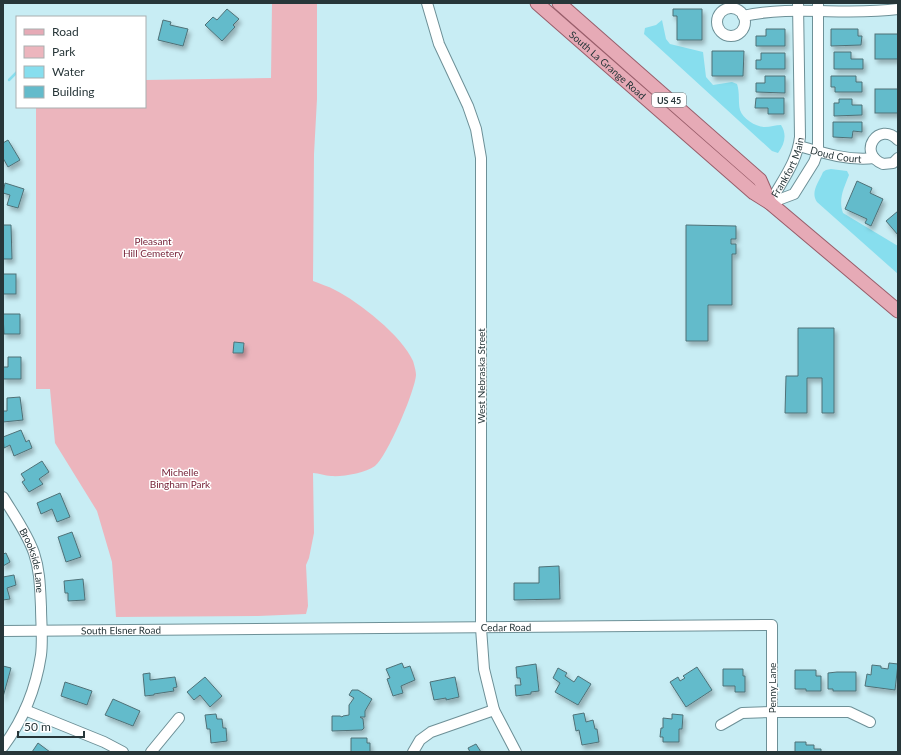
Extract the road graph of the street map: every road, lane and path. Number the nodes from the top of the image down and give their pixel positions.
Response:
1 (427, 3) edge
2 (537, 3) edge
3 (559, 3) edge
4 (798, 7) edge
5 (818, 7) edge
6 (898, 9) edge
7 (743, 16) dead end
8 (898, 140) edge
9 (799, 146) junction
10 (818, 151) junction
11 (874, 158) junction
12 (898, 158) edge
13 (770, 203) junction
14 (898, 311) edge
15 (3, 498) edge
16 (772, 625) joint
17 (240, 628) joint
18 (481, 628) junction
19 (42, 630) junction
20 (3, 631) edge
21 (25, 710) junction
22 (494, 710) junction
23 (773, 712) junction
24 (179, 718) dead end
25 (870, 722) dead end
26 (721, 725) dead end
27 (3, 747) edge
28 (123, 752) edge
29 (151, 752) edge
30 (413, 752) edge
31 (516, 752) edge
32 (772, 752) edge

1 - 18 street, West Nebraska Street
2 - 13 main road, South La Grange Road / US 45
3 - 13 main road, South La Grange Road / US 45
4 - 5 street
4 - 7 street
4 - 9 street, Frankfort Main
5 - 6 street
5 - 10 street, Frankfort Main
8 - 11 street, Doud Court
9 - 10 street, Doud Court
9 - 13 street, Frankfort Main
10 - 11 street, Doud Court
10 - 13 street, Frankfort Main
11 - 12 street, Doud Court
13 - 14 main road, South La Grange Road / US 45
15 - 19 street, Brookside Lane
16 - 18 street, Cedar Road
16 - 23 street, Penny Lane
17 - 18 street, Cedar Road
17 - 19 street, South Elsner Road
18 - 22 street, West Nebraska Street
19 - 20 street, South Elsner Road
19 - 21 street, Brookside Lane
21 - 27 street, Brookside Lane
21 - 28 street
22 - 30 street
22 - 31 street, West Nebraska Street
23 - 25 street
23 - 26 street
23 - 32 street, Penny Lane
24 - 29 street

